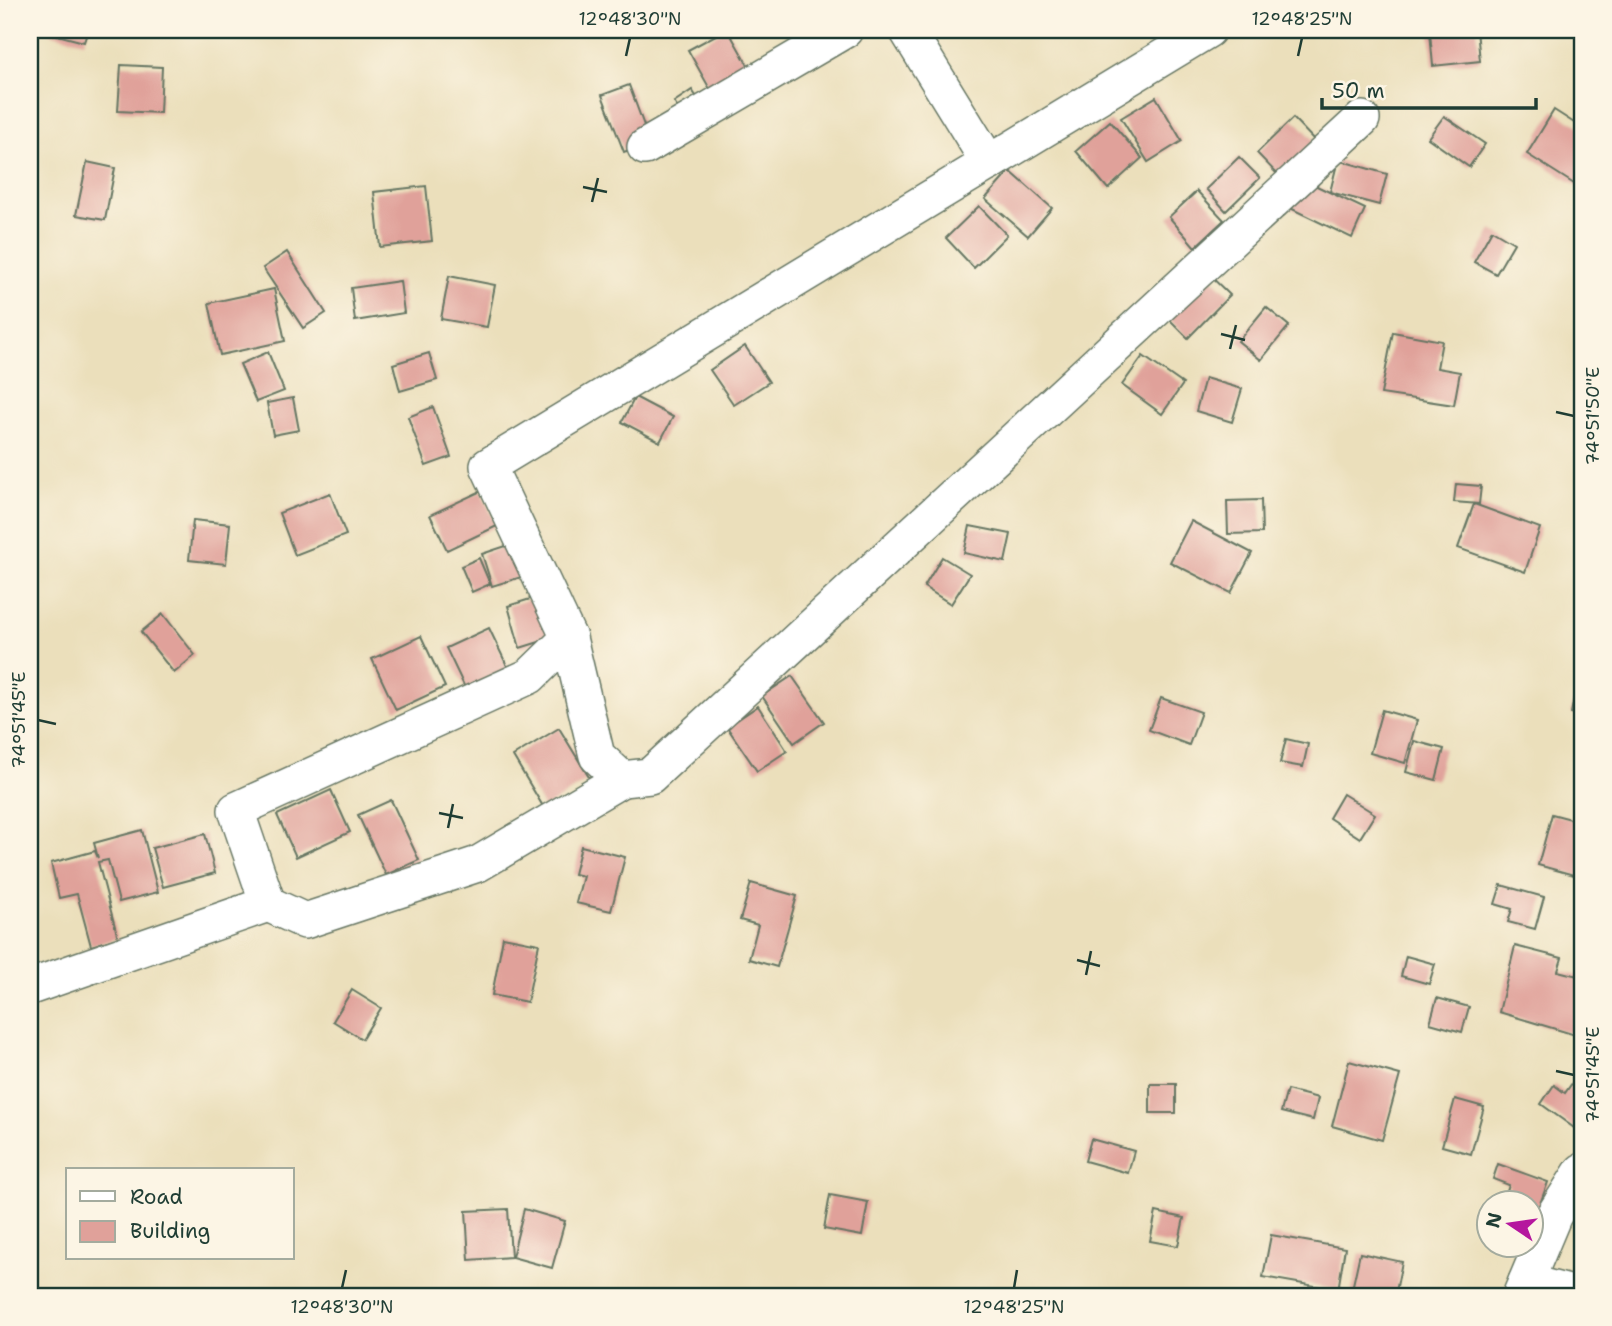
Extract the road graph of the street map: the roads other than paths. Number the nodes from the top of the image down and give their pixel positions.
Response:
1 (845, 30) edge
2 (907, 30) edge
3 (1208, 30) edge
4 (1362, 120) dead end
5 (645, 147) dead end
6 (989, 163) junction
7 (569, 638) junction
8 (622, 779) junction
9 (268, 904) junction
10 (30, 987) edge
11 (1582, 1171) edge
12 (1523, 1289) edge
13 (1580, 1296) edge

1 - 5 street
2 - 6 street
3 - 6 street
4 - 8 street
6 - 7 street
7 - 8 street
7 - 9 street
8 - 9 street
9 - 10 street
11 - 12 street
12 - 13 street

